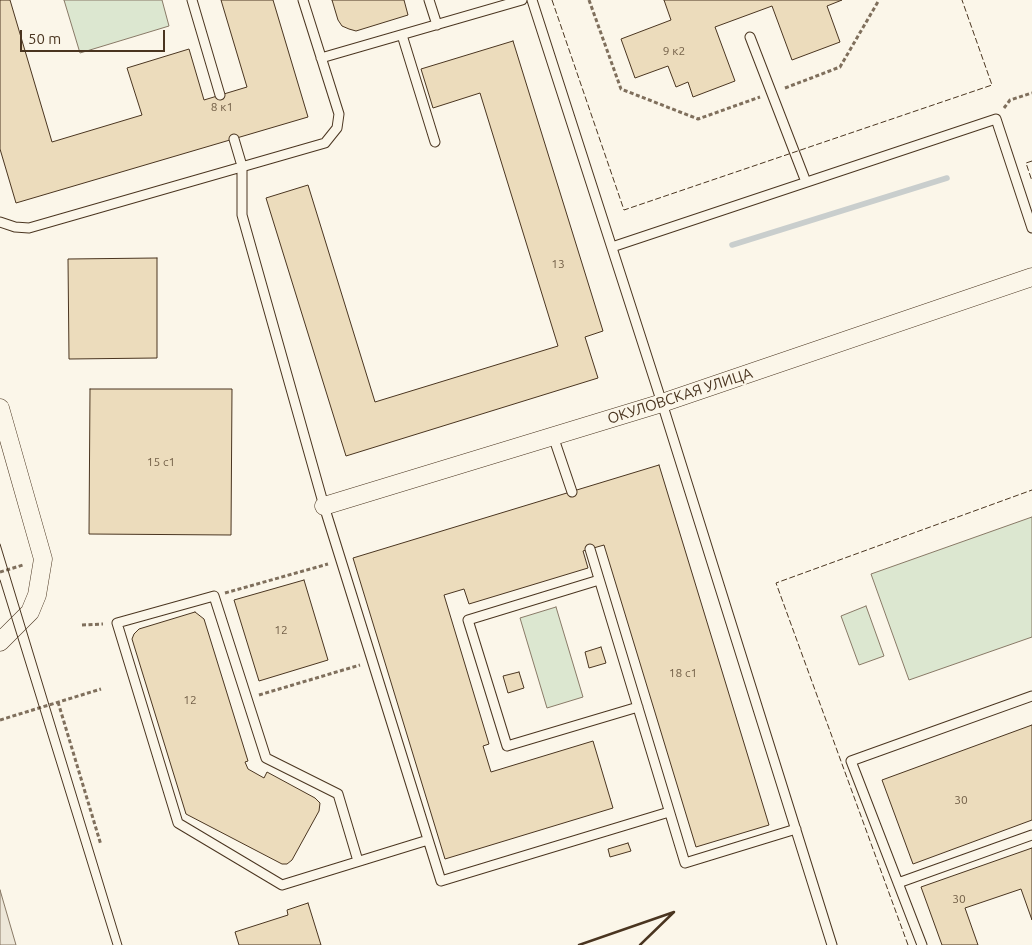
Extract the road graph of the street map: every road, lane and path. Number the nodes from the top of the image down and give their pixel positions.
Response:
1 (192, 0) edge
2 (303, 0) edge
3 (429, 0) edge
4 (522, 0) edge
5 (532, 0) edge
6 (589, 0) edge
7 (879, 0) edge
8 (437, 25) junction
9 (402, 34) junction
10 (750, 37) dead end
11 (322, 58) junction
12 (1032, 92) edge
13 (772, 93) junction
14 (220, 95) dead end
15 (996, 119) junction
16 (234, 139) dead end
17 (436, 142) dead end
18 (242, 166) junction
19 (806, 182) junction
20 (0, 222) edge
21 (1032, 228) edge
22 (612, 247) junction
23 (1032, 277) edge
24 (662, 403) junction
25 (0, 408) edge
26 (553, 436) junction
27 (572, 492) dead end
28 (324, 506) junction
29 (590, 549) dead end
30 (343, 560) junction
31 (20, 566) dead end
32 (0, 572) edge
33 (599, 580) junction
34 (214, 596) junction
35 (117, 623) junction
36 (82, 625) dead end
37 (0, 642) edge
38 (374, 661) junction
39 (101, 689) dead end
40 (1032, 696) edge
41 (246, 699) junction
42 (58, 702) junction
43 (638, 707) junction
44 (0, 720) edge
45 (670, 812) junction
46 (796, 829) junction
47 (1032, 835) edge
48 (428, 840) junction
49 (101, 846) dead end
50 (358, 862) junction
51 (898, 883) junction
52 (832, 945) edge
53 (922, 945) edge

1 - 14 lane
2 - 11 lane
3 - 8 lane
4 - 8 lane
5 - 22 lane
6 - 13 path
7 - 13 path
8 - 9 lane
9 - 11 lane
9 - 17 lane
10 - 13 lane
11 - 18 lane
12 - 15 path
13 - 19 lane
15 - 19 lane
15 - 21 lane
16 - 18 lane
18 - 20 lane
18 - 28 lane
19 - 22 lane
22 - 24 lane
23 - 24 street, ОКУЛОВСКАЯ УЛИЦА
24 - 26 street, ОКУЛОВСКАЯ УЛИЦА
24 - 46 lane
25 - 37 street
26 - 27 lane
26 - 28 street, ОКУЛОВСКАЯ УЛИЦА
28 - 30 lane
29 - 33 lane
30 - 34 path
30 - 38 lane
31 - 32 path
33 - 43 lane
33 - 43 lane
34 - 35 lane
34 - 41 lane
35 - 36 path
35 - 50 lane
38 - 41 path
38 - 48 lane
39 - 42 path
40 - 51 lane
41 - 50 lane
42 - 44 path
42 - 49 path
43 - 45 lane
45 - 46 lane
45 - 48 lane
46 - 52 lane
47 - 51 lane
48 - 50 lane
51 - 53 lane

